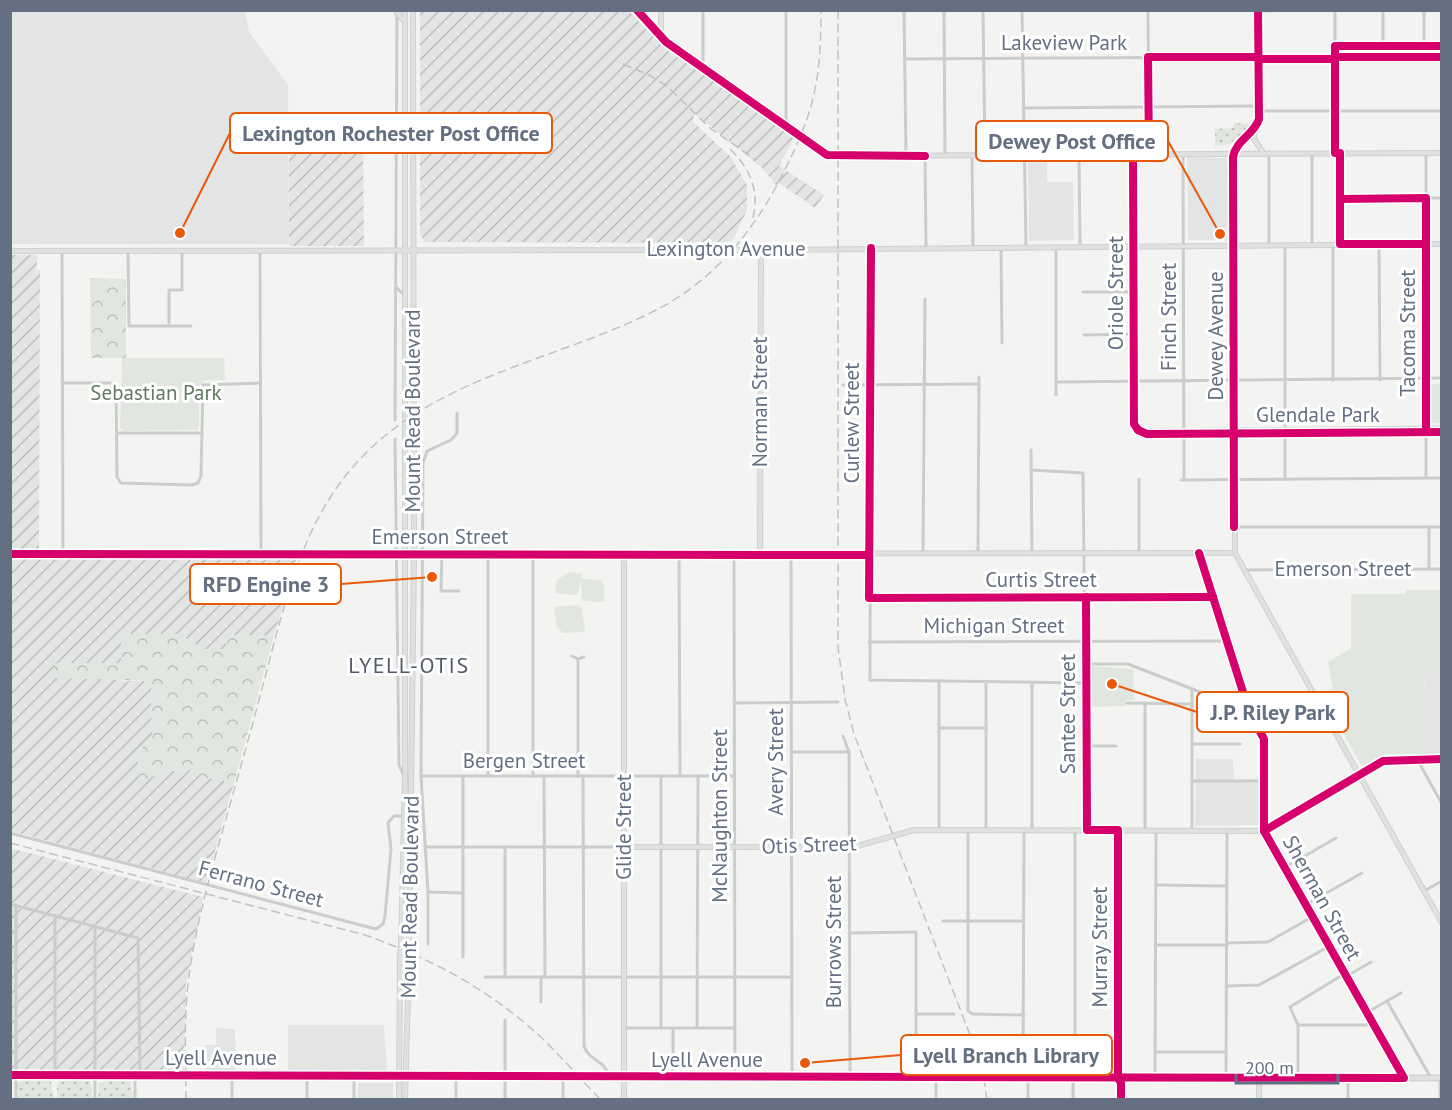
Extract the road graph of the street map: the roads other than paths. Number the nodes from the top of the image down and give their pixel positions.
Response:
1 (405, 10) edge
2 (413, 10) edge
3 (636, 10) edge
4 (661, 10) edge
5 (703, 10) edge
6 (786, 10) edge
7 (904, 10) edge
8 (944, 10) edge
9 (983, 10) edge
10 (1022, 10) edge
11 (1148, 10) edge
12 (1305, 10) edge
13 (1335, 10) edge
14 (1383, 10) edge
15 (1424, 10) edge
16 (1258, 11) edge
17 (397, 12) edge
18 (405, 23) junction
19 (661, 37) junction
20 (1335, 46) junction
21 (1383, 46) junction
22 (1424, 46) junction
23 (1442, 46) edge
24 (1148, 57) junction
25 (1424, 57) junction
26 (1442, 57) edge
27 (1023, 58) junction
28 (1259, 58) junction
29 (1335, 58) junction
30 (905, 59) junction
31 (944, 59) junction
32 (983, 59) junction
33 (703, 67) junction
34 (1149, 107) junction
35 (1023, 108) junction
36 (1260, 108) junction
37 (1335, 111) junction
38 (1442, 111) edge
39 (786, 127) junction
40 (1254, 129) junction
41 (1234, 152) junction
42 (1262, 152) junction
43 (1269, 152) junction
44 (1183, 153) junction
45 (1312, 153) junction
46 (1337, 153) junction
47 (1426, 153) junction
48 (1442, 153) edge
49 (1079, 154) junction
50 (1133, 154) junction
51 (1149, 154) junction
52 (972, 155) junction
53 (984, 155) junction
54 (1024, 155) junction
55 (906, 156) junction
56 (925, 156) junction
57 (945, 156) junction
58 (1426, 198) junction
59 (1442, 198) edge
60 (1340, 199) junction
61 (1312, 244) junction
62 (1333, 244) junction
63 (1340, 244) junction
64 (1380, 244) junction
65 (1426, 244) junction
66 (1442, 244) edge
67 (1184, 245) junction
68 (1233, 245) junction
69 (1269, 245) junction
70 (1285, 245) junction
71 (1056, 246) junction
72 (1080, 246) junction
73 (1134, 246) junction
74 (973, 247) junction
75 (1001, 247) junction
76 (1026, 247) junction
77 (872, 248) junction
78 (926, 248) junction
79 (761, 250) junction
80 (10, 251) edge
81 (62, 251) junction
82 (128, 251) junction
83 (397, 251) junction
84 (404, 251) junction
85 (412, 251) junction
86 (182, 252) junction
87 (260, 252) junction
88 (396, 287) junction
89 (1083, 292) dead end
90 (1134, 292) junction
91 (404, 295) junction
92 (925, 298) dead end
93 (170, 326) junction
94 (191, 326) dead end
95 (1134, 334) junction
96 (1084, 335) dead end
97 (1002, 343) dead end
98 (979, 376) dead end
99 (1442, 378) edge
100 (1426, 379) junction
101 (1285, 380) junction
102 (1333, 380) junction
103 (1380, 380) junction
104 (1184, 381) junction
105 (1234, 381) junction
106 (62, 382) junction
107 (260, 382) junction
108 (1057, 382) junction
109 (1134, 382) junction
110 (924, 384) junction
111 (979, 384) junction
112 (843, 385) dead end
113 (870, 385) junction
114 (1056, 395) dead end
115 (458, 413) dead end
116 (395, 420) dead end
117 (1442, 427) edge
118 (1138, 429) joint
119 (1426, 430) junction
120 (1184, 431) junction
121 (1234, 431) junction
122 (1285, 431) junction
123 (1442, 432) edge
124 (117, 433) junction
125 (202, 433) junction
126 (395, 439) dead end
127 (1031, 450) dead end
128 (1031, 470) junction
129 (1426, 478) junction
130 (1442, 478) edge
131 (1139, 479) dead end
132 (1285, 479) junction
133 (1234, 480) junction
134 (1234, 526) junction
135 (1429, 527) junction
136 (1442, 527) edge
137 (10, 554) edge
138 (63, 554) junction
139 (398, 554) junction
140 (923, 554) junction
141 (978, 554) junction
142 (1032, 554) junction
143 (1085, 554) junction
144 (1139, 554) junction
145 (1199, 554) junction
146 (1234, 554) junction
147 (261, 555) junction
148 (405, 555) junction
149 (414, 555) junction
150 (420, 555) junction
151 (442, 555) junction
152 (488, 555) junction
153 (533, 555) junction
154 (624, 555) junction
155 (679, 555) junction
156 (734, 555) junction
157 (759, 555) junction
158 (791, 555) junction
159 (869, 555) junction
160 (1429, 569) junction
161 (1442, 569) edge
162 (1245, 571) junction
163 (459, 591) dead end
164 (1086, 597) junction
165 (1213, 597) junction
166 (869, 598) junction
167 (1086, 641) junction
168 (1227, 641) junction
169 (870, 642) junction
170 (572, 656) dead end
171 (584, 657) dead end
172 (578, 659) junction
173 (1086, 664) junction
174 (939, 682) junction
175 (986, 682) junction
176 (1032, 682) junction
177 (1087, 683) junction
178 (1192, 689) junction
179 (791, 702) junction
180 (838, 702) dead end
181 (735, 703) junction
182 (1127, 703) dead end
183 (1145, 703) junction
184 (1192, 704) junction
185 (1249, 711) junction
186 (939, 728) junction
187 (986, 728) junction
188 (843, 736) dead end
189 (1192, 744) junction
190 (1240, 744) dead end
191 (1087, 746) junction
192 (1116, 746) dead end
193 (791, 752) junction
194 (849, 752) junction
195 (1417, 759) junction
196 (1442, 759) edge
197 (1360, 774) junction
198 (421, 776) junction
199 (464, 776) junction
200 (488, 776) junction
201 (533, 776) junction
202 (544, 776) junction
203 (578, 776) junction
204 (583, 776) junction
205 (624, 776) junction
206 (661, 776) junction
207 (680, 776) junction
208 (698, 776) junction
209 (734, 776) junction
210 (405, 777) junction
211 (1192, 781) junction
212 (1264, 781) junction
213 (413, 801) junction
214 (1442, 804) edge
215 (404, 816) junction
216 (939, 830) junction
217 (968, 830) junction
218 (986, 830) junction
219 (1024, 830) junction
220 (1032, 830) junction
221 (1075, 830) junction
222 (1087, 830) junction
223 (1118, 830) junction
224 (1145, 830) junction
225 (1156, 830) junction
226 (1192, 830) junction
227 (413, 831) junction
228 (1227, 831) junction
229 (1264, 831) junction
230 (10, 833) edge
231 (1336, 838) dead end
232 (425, 847) junction
233 (463, 847) junction
234 (505, 847) junction
235 (544, 847) junction
236 (583, 847) junction
237 (623, 847) junction
238 (661, 847) junction
239 (697, 847) junction
240 (735, 847) junction
241 (792, 847) junction
242 (849, 847) junction
243 (1284, 868) junction
244 (1362, 873) dead end
245 (1442, 881) edge
246 (1156, 885) junction
247 (1226, 886) junction
248 (1424, 891) junction
249 (428, 892) junction
250 (463, 893) junction
251 (10, 904) edge
252 (16, 905) junction
253 (1305, 905) junction
254 (55, 915) junction
255 (1312, 917) junction
256 (943, 921) dead end
257 (969, 921) junction
258 (1023, 921) junction
259 (1442, 923) edge
260 (95, 926) junction
261 (849, 933) junction
262 (428, 944) dead end
263 (1227, 944) junction
264 (1155, 945) junction
265 (1329, 947) junction
266 (463, 957) dead end
267 (1371, 962) dead end
268 (1345, 975) junction
269 (485, 977) dead end
270 (505, 977) junction
271 (543, 977) junction
272 (584, 977) junction
273 (624, 977) junction
274 (661, 977) junction
275 (697, 977) junction
276 (735, 977) junction
277 (792, 977) junction
278 (1226, 986) junction
279 (1401, 993) dead end
280 (1387, 1001) junction
281 (541, 1002) dead end
282 (1366, 1013) junction
283 (916, 1014) junction
284 (954, 1014) dead end
285 (1024, 1015) junction
286 (505, 1020) dead end
287 (1298, 1025) junction
288 (1373, 1025) junction
289 (624, 1028) junction
290 (661, 1028) junction
291 (673, 1028) junction
292 (697, 1028) junction
293 (735, 1028) junction
294 (1155, 1052) junction
295 (1226, 1052) junction
296 (13, 1075) edge
297 (55, 1076) junction
298 (95, 1076) junction
299 (138, 1076) junction
300 (232, 1076) junction
301 (308, 1076) junction
302 (354, 1076) junction
303 (399, 1077) junction
304 (406, 1077) junction
305 (456, 1077) junction
306 (505, 1077) junction
307 (563, 1077) junction
308 (608, 1077) junction
309 (624, 1077) junction
310 (673, 1078) junction
311 (735, 1078) junction
312 (792, 1078) junction
313 (850, 1078) junction
314 (916, 1078) junction
315 (936, 1078) junction
316 (1026, 1078) junction
317 (1074, 1078) junction
318 (1118, 1078) junction
319 (1155, 1078) junction
320 (1226, 1078) junction
321 (1259, 1078) junction
322 (1298, 1078) junction
323 (1348, 1078) junction
324 (1404, 1078) junction
325 (1431, 1078) junction
326 (1441, 1078) edge
327 (16, 1100) edge
328 (95, 1100) edge
329 (135, 1100) edge
330 (232, 1100) edge
331 (308, 1100) edge
332 (354, 1100) edge
333 (399, 1100) edge
334 (405, 1100) edge
335 (456, 1100) edge
336 (505, 1100) edge
337 (563, 1100) edge
338 (624, 1100) edge
339 (936, 1100) edge
340 (1028, 1100) edge
341 (1073, 1100) edge
342 (1121, 1100) edge
343 (1259, 1100) edge
344 (1348, 1100) edge
345 (1440, 1100) edge

1 - 18 street, Mount Read Boulevard
2 - 85 street, Mount Read Boulevard
3 - 19 street
4 - 19 street
5 - 33 street
6 - 39 street
7 - 30 street
8 - 31 street
9 - 32 street
10 - 27 street
11 - 24 street
12 - 16 street
13 - 20 street
14 - 21 street
15 - 22 street
16 - 28 street
17 - 18 street
17 - 83 street, Mount Read Boulevard
18 - 84 street, Mount Read Boulevard
19 - 33 street
20 - 21 street
20 - 29 street
21 - 22 street
22 - 23 street
22 - 25 street
24 - 27 street, Lakeview Park
24 - 28 street, Lakeview Park
24 - 34 street
25 - 26 street, Lakeview Park
25 - 29 street, Lakeview Park
27 - 32 street, Lakeview Park
27 - 35 street
28 - 29 street, Lakeview Park
28 - 36 street
29 - 37 street
30 - 31 street, Lakeview Park
30 - 55 street
31 - 32 street, Lakeview Park
31 - 57 street
32 - 53 street
33 - 39 street
34 - 35 street
34 - 36 street
34 - 51 street
35 - 54 street
36 - 37 street
36 - 40 street
37 - 38 street
37 - 46 street
39 - 55 street
40 - 41 street
40 - 42 street
41 - 42 street
41 - 44 street
41 - 68 street, Dewey Avenue
42 - 43 street
43 - 45 street
43 - 69 street
44 - 51 street
44 - 67 street, Finch Street
45 - 46 street
45 - 61 street
46 - 47 street
46 - 60 street
47 - 48 street
47 - 58 street, Tacoma Street
49 - 50 street
49 - 54 street
49 - 72 street
50 - 51 street
50 - 73 street, Oriole Street
52 - 53 street
52 - 57 street
52 - 74 street
53 - 54 street
54 - 76 street
55 - 56 street
56 - 57 street
56 - 78 street
58 - 59 street
58 - 60 street
58 - 65 street, Tacoma Street
60 - 63 street
61 - 62 street, Lexington Avenue
61 - 70 street, Lexington Avenue
62 - 63 street, Lexington Avenue
62 - 102 street
63 - 64 street, Lexington Avenue
64 - 65 street, Lexington Avenue
64 - 103 street
65 - 66 street, Lexington Avenue
65 - 100 street, Tacoma Street
67 - 68 street, Lexington Avenue
67 - 73 street, Lexington Avenue
67 - 104 street, Finch Street
68 - 69 street, Lexington Avenue
68 - 105 street, Dewey Avenue
69 - 70 street, Lexington Avenue
70 - 101 street
71 - 72 street, Lexington Avenue
71 - 76 street, Lexington Avenue
71 - 108 street
72 - 73 street, Lexington Avenue
73 - 90 street, Oriole Street
74 - 75 street, Lexington Avenue
74 - 78 street, Lexington Avenue
75 - 76 street, Lexington Avenue
75 - 97 street
77 - 78 street, Lexington Avenue
77 - 79 street, Lexington Avenue
77 - 113 street, Curlew Street
79 - 85 street, Lexington Avenue
79 - 157 street, Norman Street
80 - 81 street, Lexington Avenue
81 - 82 street, Lexington Avenue
81 - 106 street
82 - 86 street, Lexington Avenue
82 - 93 street
83 - 84 street, Lexington Avenue
83 - 87 street, Lexington Avenue
83 - 88 street, Mount Read Boulevard
84 - 85 street, Lexington Avenue
84 - 91 street, Mount Read Boulevard
85 - 149 street, Mount Read Boulevard
86 - 87 street, Lexington Avenue
86 - 93 street
87 - 107 street
88 - 91 street, Mount Read Boulevard
88 - 116 street, Mount Read Boulevard
89 - 90 street
90 - 95 street, Oriole Street
91 - 148 street, Mount Read Boulevard
92 - 110 street
93 - 94 street
95 - 96 street
95 - 109 street, Oriole Street
98 - 111 street
99 - 100 street
100 - 103 street
100 - 119 street, Tacoma Street
101 - 102 street
101 - 105 street
101 - 122 street
102 - 103 street
104 - 105 street
104 - 109 street
104 - 120 street, Finch Street
105 - 121 street, Dewey Avenue
106 - 124 street
106 - 138 street
107 - 125 street
107 - 147 street
108 - 109 street
108 - 114 street
109 - 118 street, Oriole Street
110 - 111 street
110 - 113 street
110 - 140 street
111 - 141 street
112 - 113 street
113 - 159 street, Curlew Street
115 - 150 street, Mount Read Boulevard
117 - 119 street, Glendale Park
118 - 120 street, Glendale Park
119 - 122 street, Glendale Park
119 - 123 street, Glendale Park
119 - 129 street, Tacoma Street
120 - 121 street, Glendale Park
120 - 133 street, Finch Street
121 - 122 street, Glendale Park
121 - 133 street, Dewey Avenue
122 - 132 street
124 - 125 street
124 - 125 street
126 - 139 street, Mount Read Boulevard
127 - 128 street
128 - 142 street
128 - 143 street, Santee Street
129 - 130 street
129 - 132 street
131 - 144 street
132 - 133 street
133 - 134 street, Dewey Avenue
134 - 135 street
134 - 146 street, Dewey Avenue
135 - 136 street
135 - 160 street
137 - 138 street, Emerson Street
138 - 147 street, Emerson Street
139 - 147 street, Emerson Street
139 - 148 street, Emerson Street
139 - 210 street, Mount Read Boulevard
140 - 141 street, Emerson Street
140 - 159 street, Emerson Street
141 - 142 street, Emerson Street
142 - 143 street, Emerson Street
143 - 144 street, Emerson Street
143 - 164 street, Santee Street
144 - 145 street, Emerson Street
145 - 146 street, Emerson Street
145 - 165 street, Sherman Street
146 - 162 street
148 - 149 street, Emerson Street
148 - 210 street, Mount Read Boulevard
149 - 150 street, Emerson Street
149 - 213 street, Mount Read Boulevard
150 - 151 street, Emerson Street
150 - 198 street, Mount Read Boulevard
151 - 152 street, Emerson Street
151 - 163 street
152 - 153 street, Emerson Street
152 - 200 street
153 - 154 street, Emerson Street
153 - 201 street
154 - 155 street, Emerson Street
154 - 205 street, Glide Street
155 - 156 street, Emerson Street
155 - 207 street
156 - 157 street, Emerson Street
156 - 181 street, McNaughton Street
157 - 158 street, Emerson Street
158 - 159 street, Emerson Street
158 - 179 street, Avery Street
159 - 166 street, Curlew Street
160 - 161 street, Emerson Street
160 - 162 street, Emerson Street
162 - 197 street
164 - 165 street, Curtis Street
164 - 166 street, Curtis Street
164 - 167 street, Santee Street
165 - 168 street, Sherman Street
166 - 169 street, Curlew Street
167 - 168 street, Michigan Street
167 - 169 street, Michigan Street
167 - 173 street, Santee Street
168 - 185 street, Sherman Street
169 - 174 street, Curlew Street
170 - 172 street
171 - 172 street
172 - 203 street
173 - 177 street, Santee Street
173 - 178 street
174 - 175 street
174 - 186 street
175 - 176 street
175 - 187 street
176 - 177 street
176 - 220 street
177 - 191 street, Santee Street
178 - 184 street
178 - 185 street
179 - 180 street
179 - 181 street
179 - 193 street, Avery Street
181 - 209 street, McNaughton Street
182 - 183 street
183 - 184 street
183 - 224 street
184 - 189 street
185 - 212 street, Sherman Street
186 - 187 street
186 - 216 street
187 - 218 street
188 - 194 street, Burrows Street
189 - 190 street
189 - 211 street
191 - 192 street
191 - 222 street, Santee Street
193 - 194 street
193 - 241 street, Avery Street
194 - 242 street, Burrows Street
195 - 196 street
195 - 197 street
195 - 214 street
197 - 229 street
197 - 248 street
198 - 199 street, Bergen Street
198 - 232 street, Mount Read Boulevard
199 - 200 street, Bergen Street
199 - 233 street
200 - 201 street, Bergen Street
201 - 202 street, Bergen Street
202 - 203 street, Bergen Street
202 - 235 street
203 - 204 street, Bergen Street
204 - 205 street, Bergen Street
204 - 236 street
205 - 206 street, Bergen Street
205 - 237 street, Glide Street
206 - 207 street, Bergen Street
206 - 238 street
207 - 208 street, Bergen Street
208 - 209 street, Bergen Street
208 - 239 street
209 - 240 street, McNaughton Street
210 - 215 street, Mount Read Boulevard
211 - 212 street
211 - 226 street
212 - 229 street, Sherman Street
213 - 215 street
213 - 227 street, Mount Read Boulevard
215 - 227 street
215 - 230 street, Ferrano Street
215 - 303 street, Mount Read Boulevard, bridge
216 - 217 street, Otis Street
216 - 242 street, Otis Street
217 - 218 street, Otis Street
217 - 257 street
218 - 219 street, Otis Street
219 - 220 street, Otis Street
219 - 258 street
220 - 221 street, Otis Street
221 - 222 street, Otis Street
221 - 317 street
222 - 223 street, Otis Street
223 - 224 street, Otis Street
223 - 318 street, Murray Street
224 - 225 street, Otis Street
225 - 226 street, Otis Street
225 - 246 street
226 - 228 street, Otis Street
227 - 304 street, Mount Read Boulevard, bridge
228 - 229 street, Otis Street
228 - 247 street
229 - 243 street, Sherman Street
231 - 243 street
232 - 233 street, Otis Street
232 - 249 street, Mount Read Boulevard
233 - 234 street, Otis Street
233 - 250 street
234 - 235 street, Otis Street
234 - 270 street
235 - 236 street, Otis Street
235 - 271 street
236 - 237 street, Otis Street
236 - 272 street
237 - 238 street, Otis Street
237 - 273 street, Glide Street
238 - 239 street, Otis Street
238 - 274 street
239 - 240 street, Otis Street
239 - 275 street
240 - 241 street, Otis Street
240 - 276 street, McNaughton Street
241 - 242 street, Otis Street
241 - 277 street, Avery Street
242 - 261 street, Burrows Street
243 - 253 street, Sherman Street
244 - 253 street
245 - 248 street
246 - 247 street
246 - 264 street
247 - 263 street
248 - 259 street
249 - 250 street
249 - 262 street, Mount Read Boulevard
250 - 266 street
251 - 252 street
252 - 254 street
252 - 296 street
253 - 255 street, Sherman Street
254 - 260 street
254 - 297 street
255 - 263 street
255 - 265 street, Sherman Street
256 - 257 street
257 - 258 street
257 - 285 street
258 - 285 street
260 - 298 street
260 - 299 street
261 - 283 street
261 - 313 street, Burrows Street
263 - 264 street
263 - 278 street
264 - 294 street
265 - 268 street, Sherman Street
265 - 278 street
267 - 268 street
268 - 282 street, Sherman Street
268 - 287 street
269 - 270 street
270 - 271 street
271 - 272 street
271 - 281 street
272 - 273 street
272 - 308 street
273 - 274 street
273 - 289 street, Glide Street
274 - 275 street
274 - 290 street
275 - 276 street
275 - 292 street
276 - 277 street
276 - 293 street, McNaughton Street
277 - 312 street, Avery Street
278 - 295 street
279 - 280 street
280 - 282 street
280 - 325 street
282 - 288 street, Sherman Street
283 - 284 street
283 - 314 street
285 - 316 street
286 - 306 street
287 - 288 street
287 - 322 street
288 - 324 street, Sherman Street
289 - 290 street
289 - 309 street, Glide Street
290 - 291 street
291 - 292 street
291 - 310 street
292 - 293 street
293 - 311 street, McNaughton Street
294 - 295 street
294 - 319 street
295 - 320 street
296 - 297 main road, Lyell Avenue
296 - 327 street
297 - 298 main road, Lyell Avenue
298 - 299 main road, Lyell Avenue
298 - 328 street
299 - 300 main road, Lyell Avenue
299 - 329 street
300 - 301 main road, Lyell Avenue
300 - 330 street
301 - 302 main road, Lyell Avenue
301 - 331 street
302 - 303 main road, Lyell Avenue
302 - 332 street
303 - 304 main road, Lyell Avenue
303 - 333 street, Mount Read Boulevard
304 - 305 main road, Lyell Avenue
304 - 334 street, Mount Read Boulevard
305 - 306 main road, Lyell Avenue
305 - 335 street
306 - 307 main road, Lyell Avenue
306 - 336 street
307 - 308 main road, Lyell Avenue
307 - 337 street
308 - 309 main road, Lyell Avenue
309 - 310 main road, Lyell Avenue
309 - 338 street, Glide Street
310 - 311 main road, Lyell Avenue
311 - 312 main road, Lyell Avenue
312 - 313 main road, Lyell Avenue
313 - 314 main road, Lyell Avenue
314 - 315 main road, Lyell Avenue
315 - 316 main road, Lyell Avenue
315 - 339 street
316 - 317 main road, Lyell Avenue
316 - 340 street
317 - 318 main road, Lyell Avenue
317 - 341 street
318 - 319 main road, Lyell Avenue
318 - 342 street, Murray Street
319 - 320 main road, Lyell Avenue
320 - 321 main road, Lyell Avenue
321 - 322 main road, Lyell Avenue
321 - 343 street
322 - 323 main road, Lyell Avenue
323 - 324 main road, Lyell Avenue
323 - 344 street
324 - 325 main road, Lyell Avenue
325 - 326 main road, Lyell Avenue
326 - 345 street

